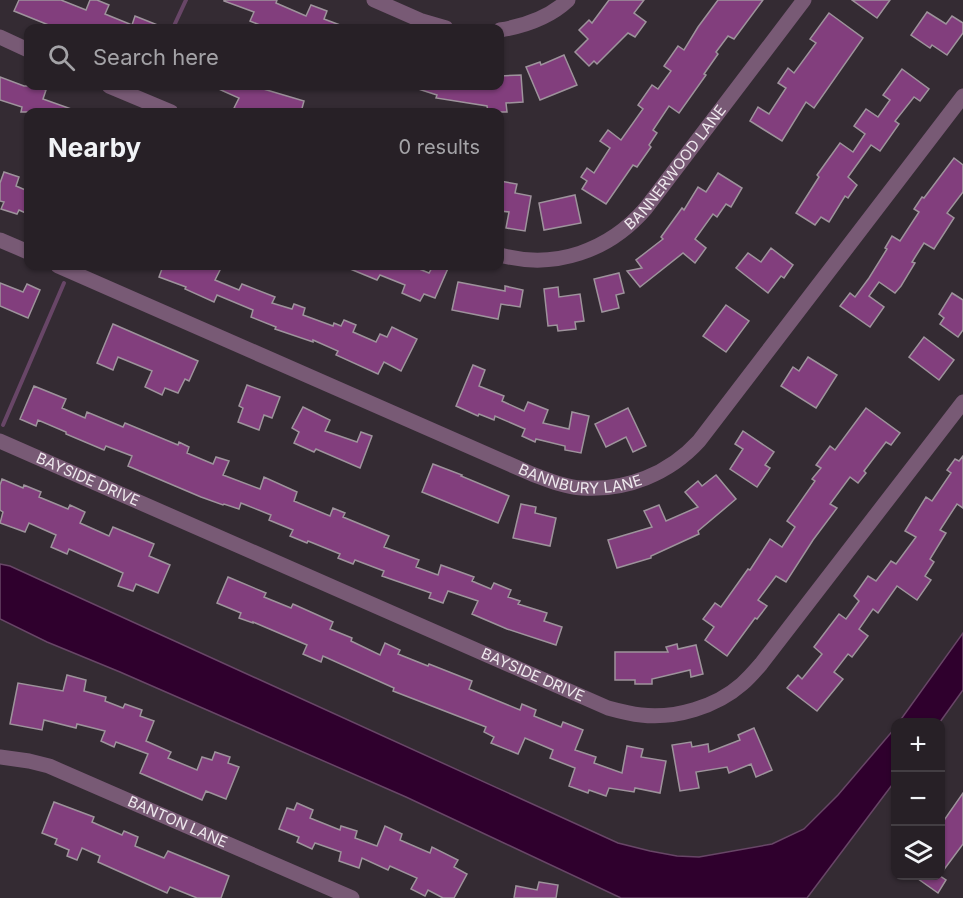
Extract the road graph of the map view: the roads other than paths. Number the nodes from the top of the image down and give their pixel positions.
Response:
1 (374, 0) edge
2 (568, 0) edge
3 (804, 0) edge
4 (432, 24) edge
5 (504, 29) edge
6 (0, 38) edge
7 (24, 48) edge
8 (119, 90) edge
9 (963, 96) edge
10 (161, 108) edge
11 (0, 240) edge
12 (24, 250) edge
13 (504, 256) edge
14 (67, 270) edge
15 (963, 402) edge
16 (0, 441) edge
17 (0, 757) edge
18 (352, 898) edge

1 - 4 street
2 - 5 street
3 - 13 street, BANNERWOOD LANE
6 - 7 street
8 - 10 street
9 - 14 street, BANNBURY LANE
11 - 12 street
15 - 16 street, BAYSIDE DRIVE
17 - 18 street, BANTON LANE

